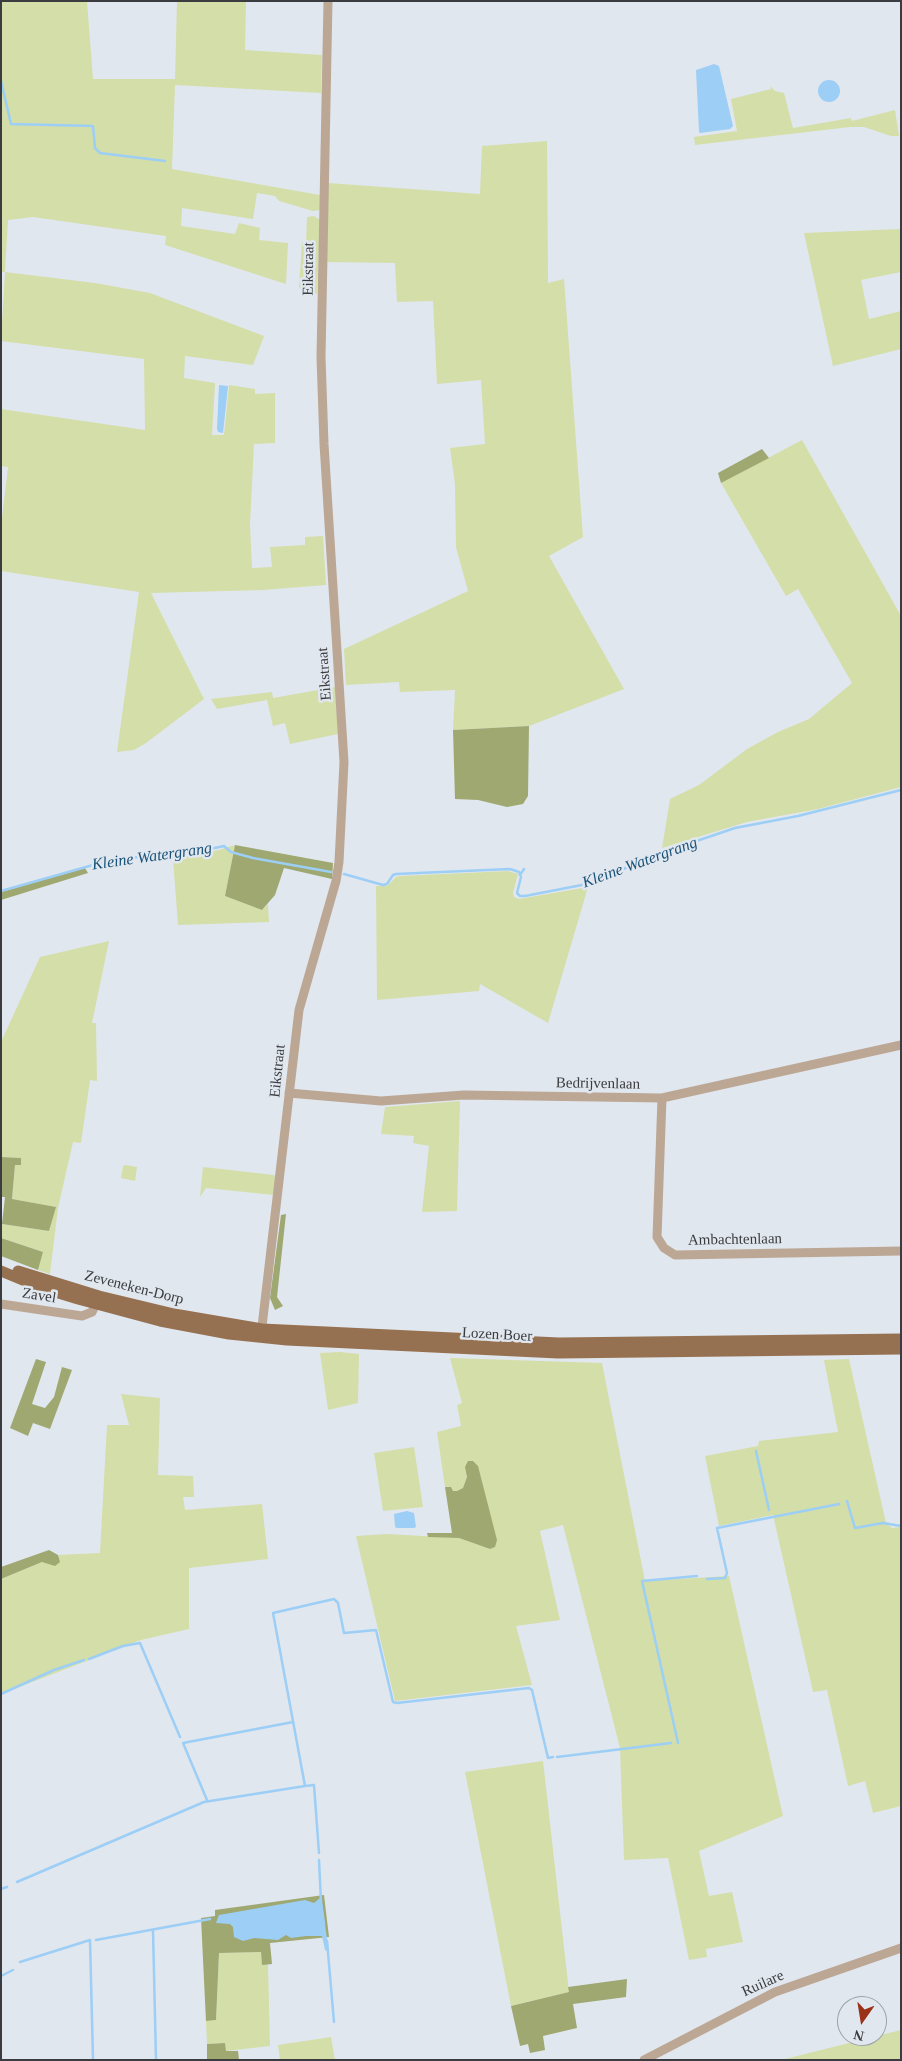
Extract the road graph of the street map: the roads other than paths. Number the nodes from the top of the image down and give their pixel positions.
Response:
1 (328, 1) edge
2 (901, 1045) edge
3 (290, 1093) junction
4 (662, 1098) junction
5 (901, 1251) edge
6 (1, 1265) edge
7 (1, 1271) edge
8 (80, 1295) junction
9 (97, 1300) junction
10 (1, 1304) edge
11 (72, 1314) junction
12 (262, 1334) junction
13 (901, 1339) edge
14 (901, 1349) edge
15 (901, 1948) edge
16 (644, 2060) edge

1 - 3 street, Eikstraat
2 - 4 street, Bedrijvenlaan
3 - 4 street, Bedrijvenlaan
3 - 12 street, Eikstraat
4 - 5 street, Ambachtenlaan
6 - 8 main road, Zeveneken-Dorp
7 - 8 main road, Zeveneken-Dorp
8 - 9 main road, Zeveneken-Dorp
8 - 11 street, Zavel
9 - 11 street, Zavel
9 - 12 main road, Zeveneken-Dorp
10 - 11 street, Zavel
12 - 13 main road, Lozen Boer
12 - 14 main road, Lozen Boer
15 - 16 street, Ruilare

